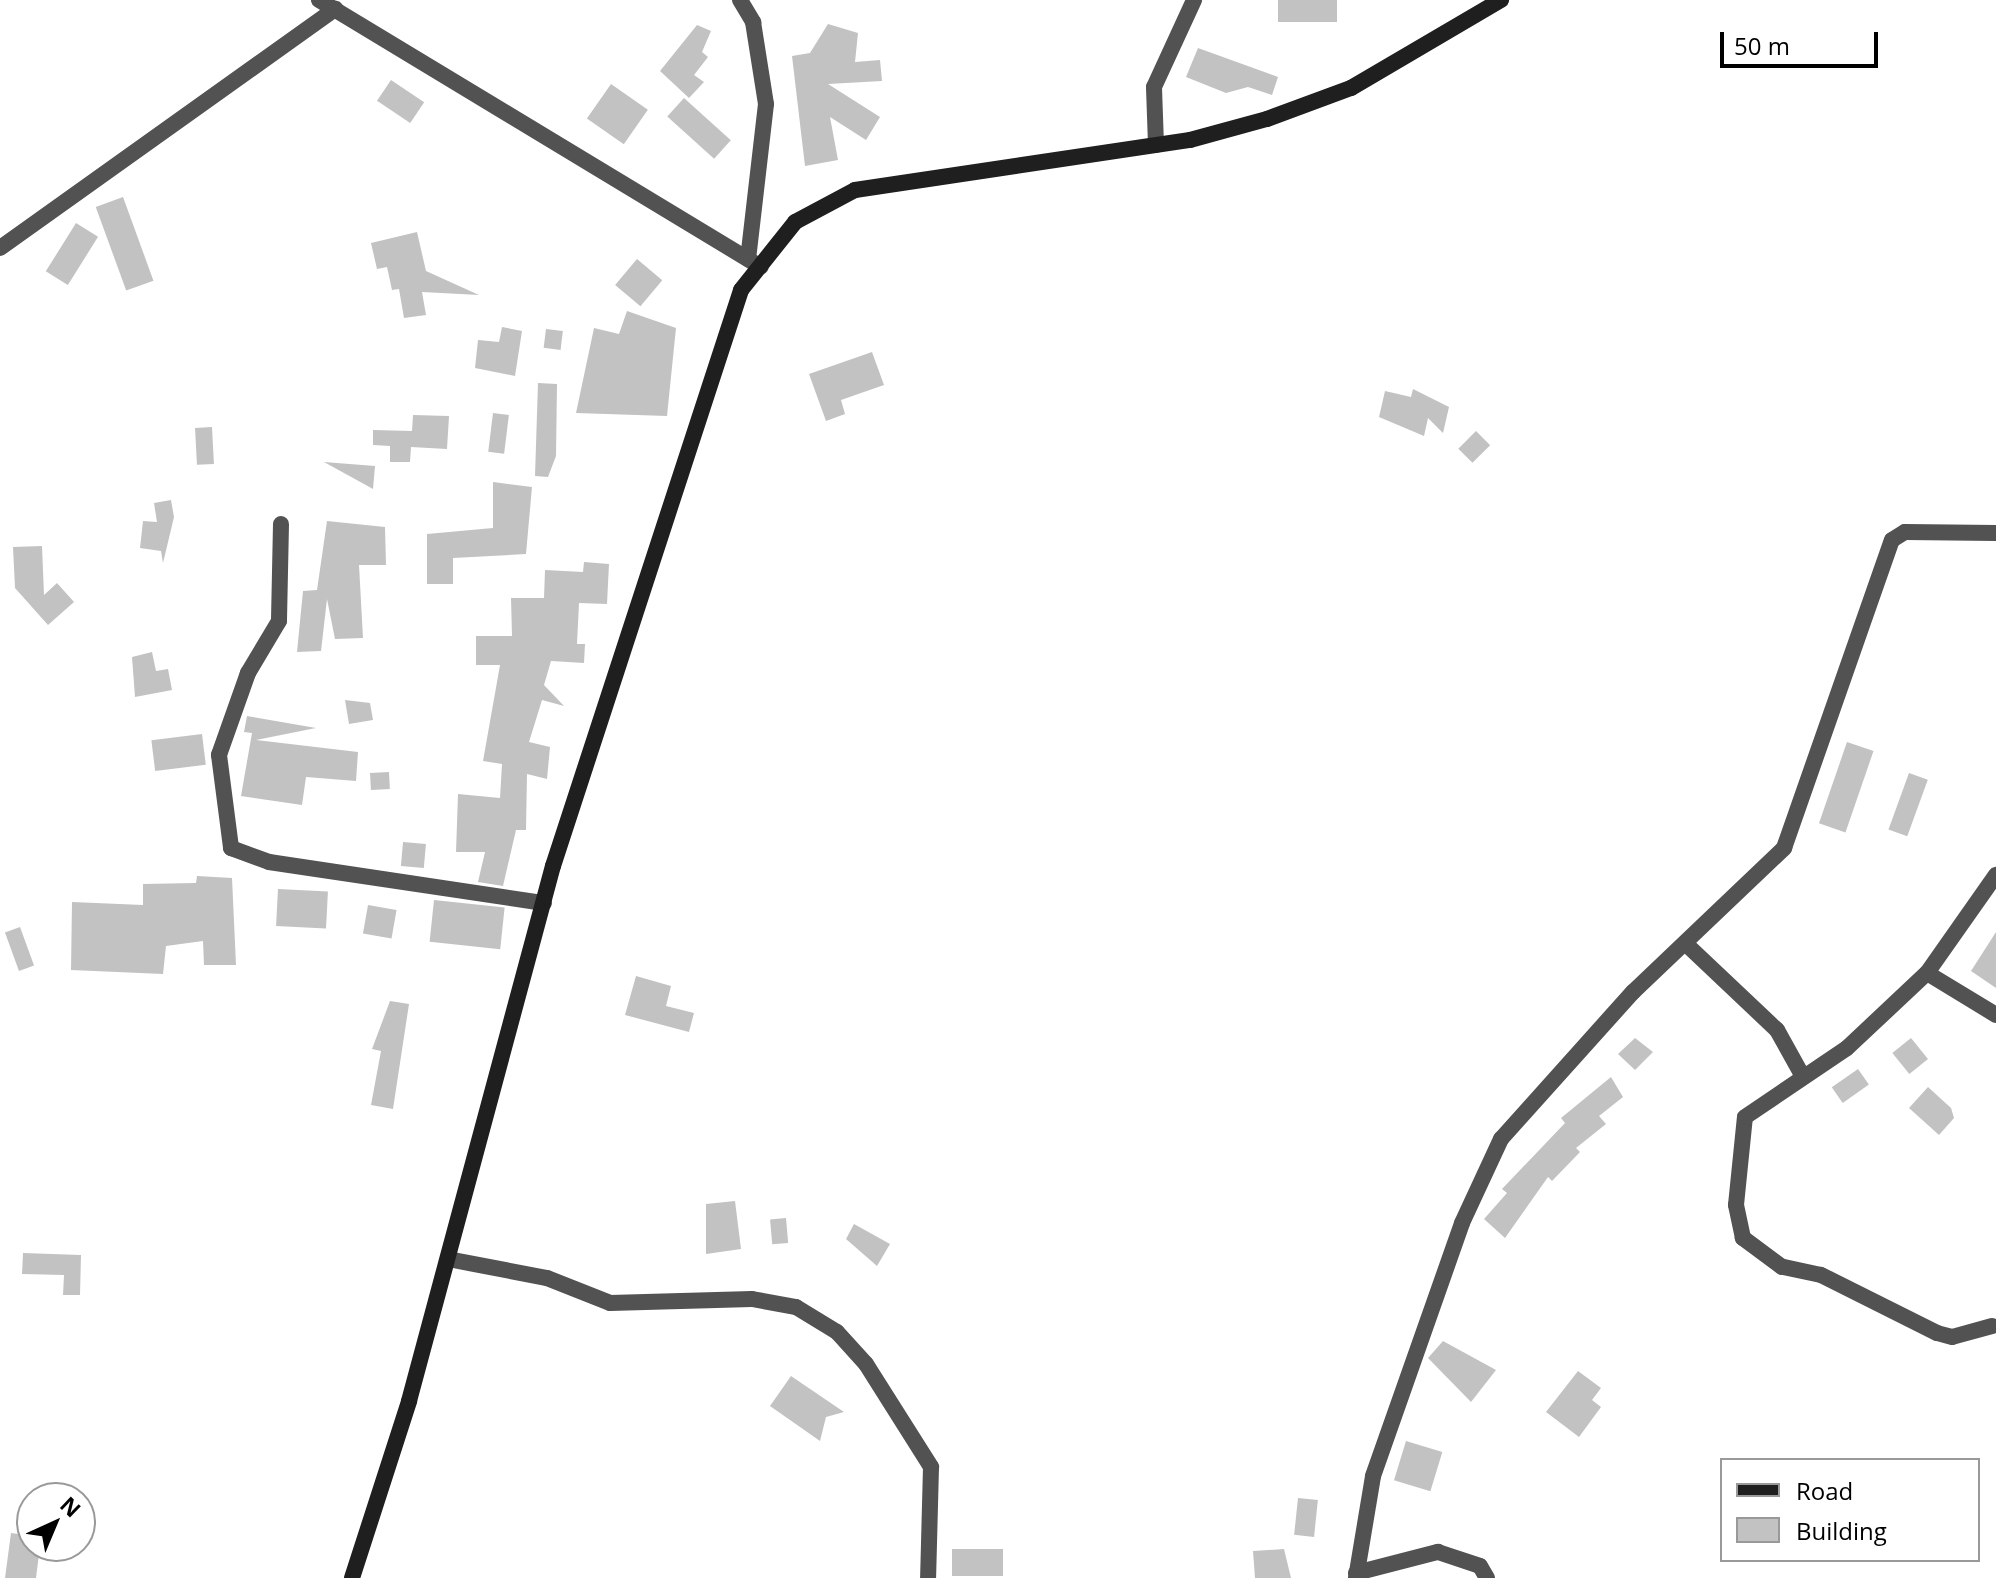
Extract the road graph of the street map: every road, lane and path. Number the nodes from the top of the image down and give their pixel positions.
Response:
1 (319, 0) edge
2 (740, 0) edge
3 (1194, 0) edge
4 (1501, 0) edge
5 (335, 9) junction
6 (1156, 145) junction
7 (0, 248) edge
8 (754, 263) junction
9 (281, 524) dead end
10 (1996, 533) edge
11 (1996, 875) edge
12 (544, 903) junction
13 (1686, 944) junction
14 (1927, 973) junction
15 (1996, 1015) edge
16 (1802, 1075) junction
17 (448, 1259) junction
18 (1992, 1326) dead end
19 (1356, 1576) edge
20 (352, 1578) edge
21 (928, 1578) edge
22 (1487, 1578) edge

1 - 5 street
2 - 8 street
3 - 6 street
4 - 6 main road
5 - 7 street
5 - 8 street
6 - 8 main road
8 - 12 main road
9 - 12 street
10 - 13 street
11 - 14 street
12 - 17 main road
13 - 16 street
13 - 19 street
14 - 15 street
14 - 16 street
16 - 18 street
17 - 20 main road
17 - 21 street
19 - 22 street

